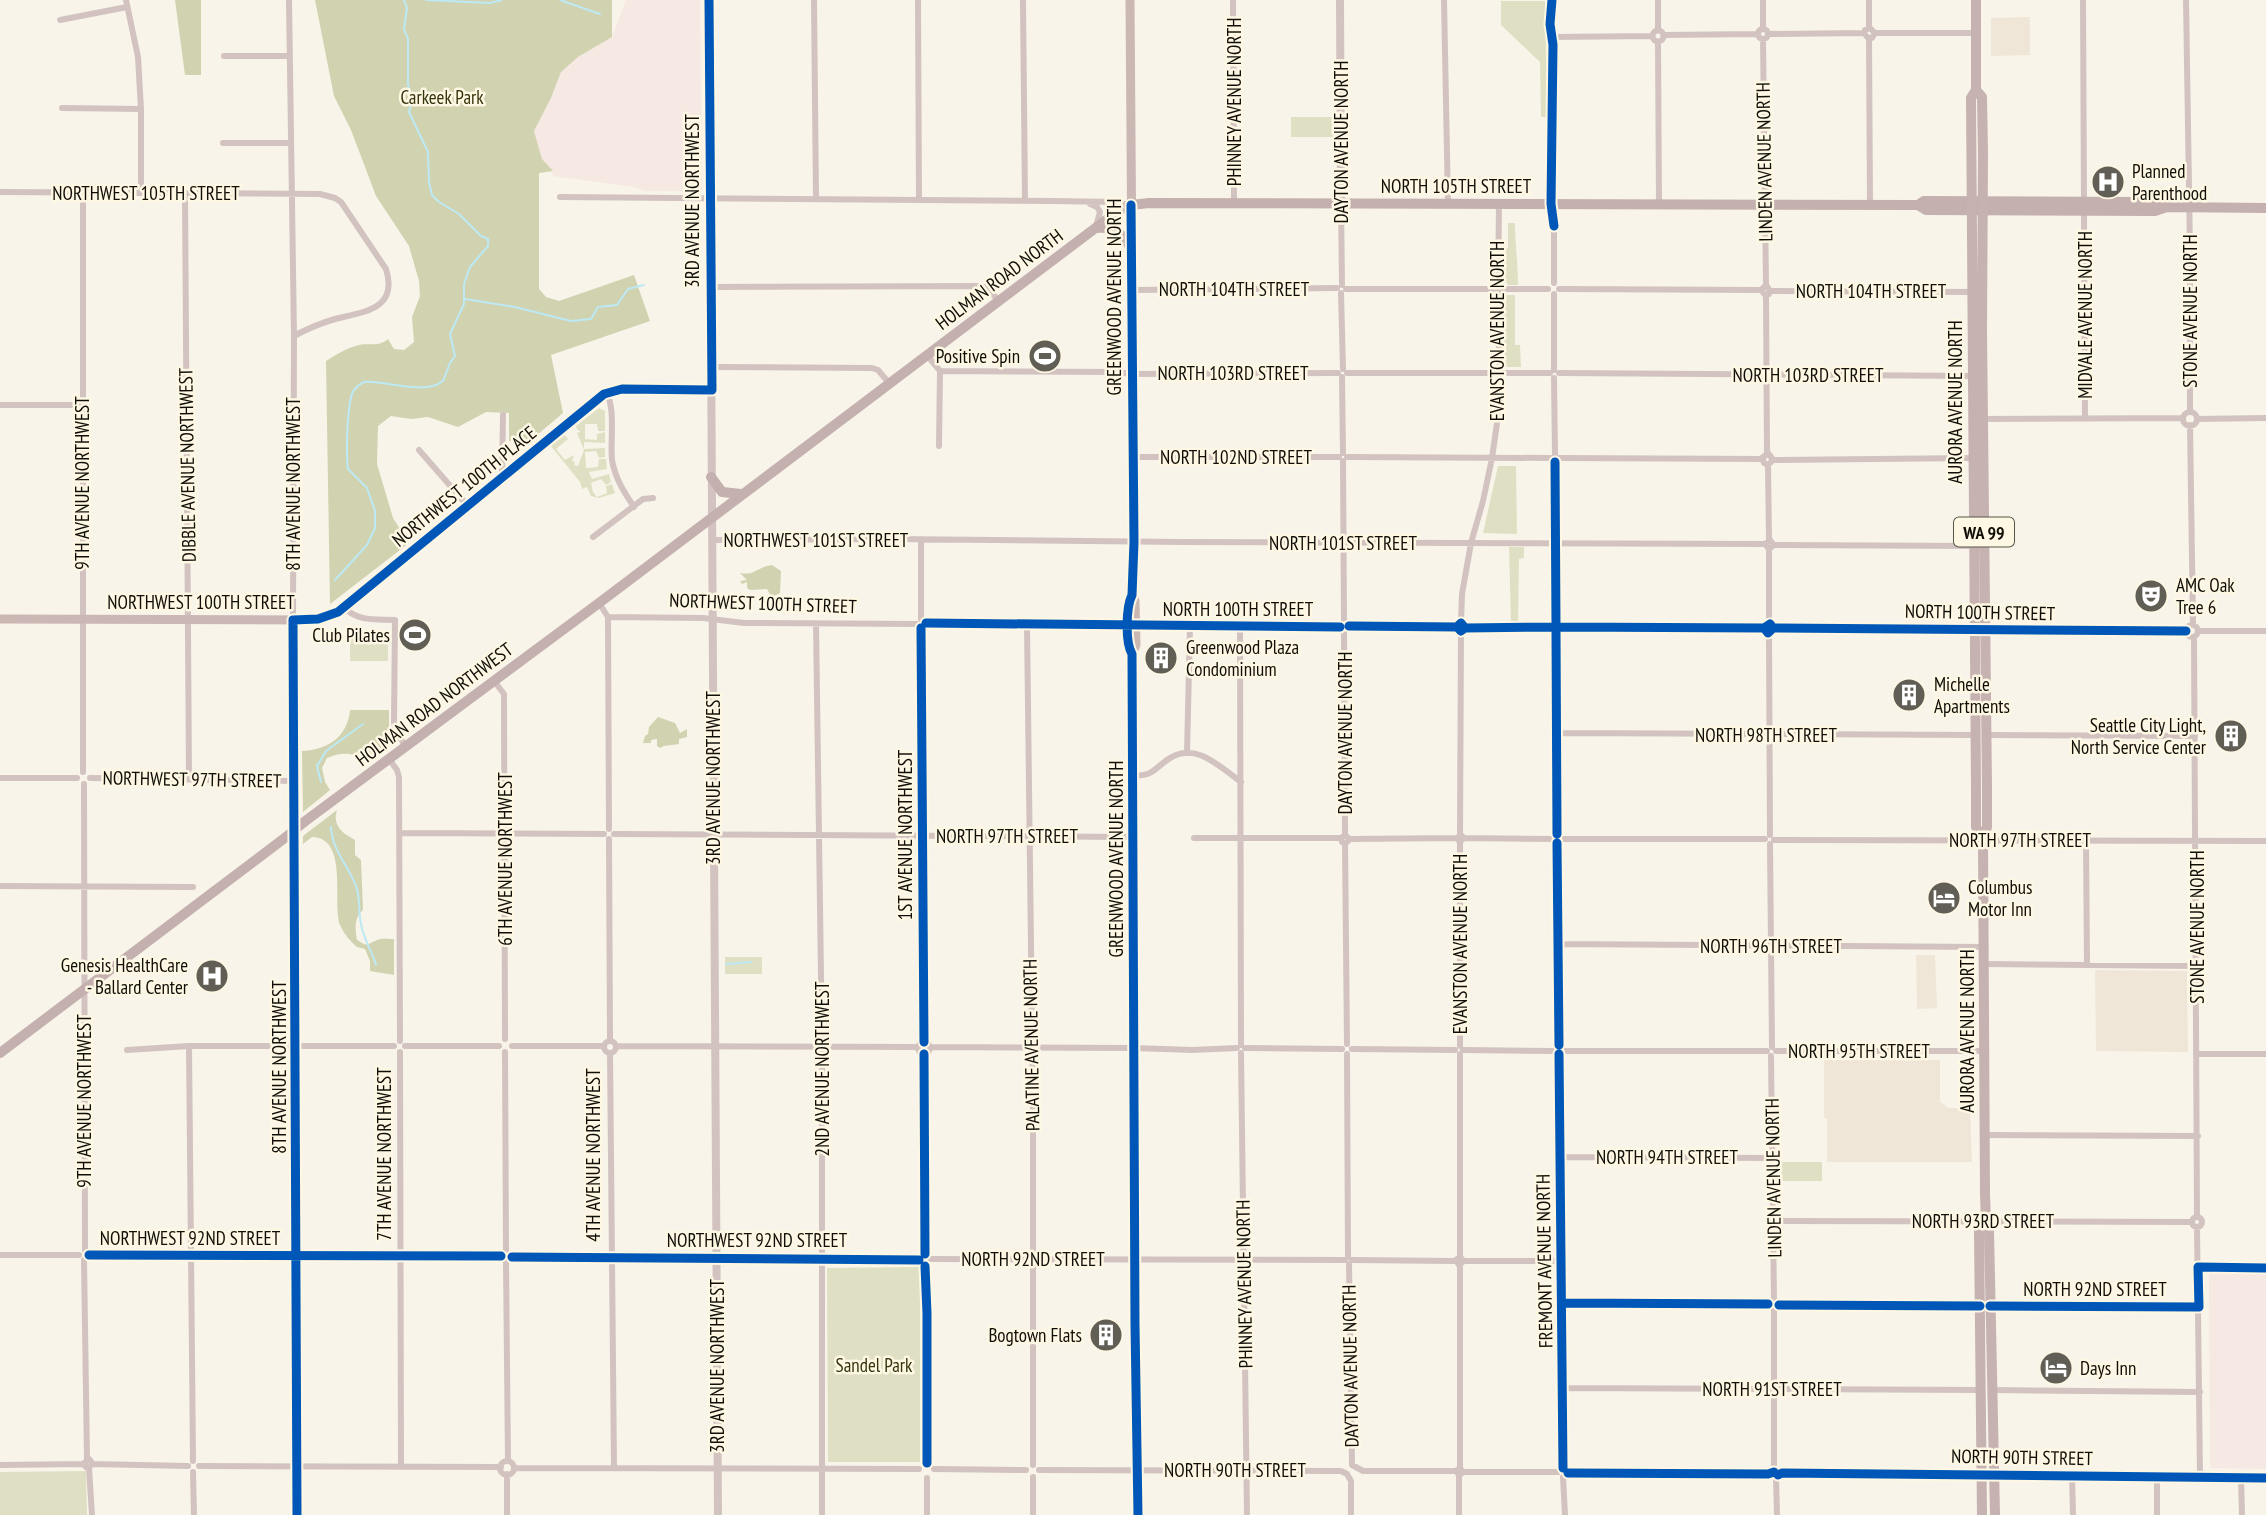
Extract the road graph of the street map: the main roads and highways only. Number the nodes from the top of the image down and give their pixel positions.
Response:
1 (1130, 0) edge
2 (1976, 0) edge
3 (1131, 205) junction
4 (1978, 206) junction
5 (2266, 208) edge
6 (1096, 228) junction
7 (1132, 251) junction
8 (889, 383) joint
9 (712, 390) road end
10 (711, 477) road end
11 (742, 494) junction
12 (344, 607) joint
13 (0, 619) edge
14 (1980, 629) junction
15 (0, 1053) edge
16 (1985, 1306) junction
17 (1981, 1342) junction
18 (1993, 1370) junction
19 (1987, 1390) junction
20 (1139, 1515) edge
21 (1982, 1515) edge
22 (1995, 1515) edge

1 - 3 main road, GREENWOOD AVENUE NORTH
2 - 4 highway, AURORA AVENUE NORTH / WA 99
3 - 4 main road, NORTH 105TH STREET
3 - 6 main road, HOLMAN ROAD NORTH
3 - 7 main road, GREENWOOD AVENUE NORTH
4 - 5 main road, NORTH 105TH STREET
4 - 14 highway, AURORA AVENUE NORTH / WA 99
4 - 14 highway, AURORA AVENUE NORTH / WA 99
6 - 7 main road
6 - 8 main road, HOLMAN ROAD NORTH
7 - 20 main road, GREENWOOD AVENUE NORTH
8 - 11 main road, HOLMAN ROAD NORTHWEST
9 - 12 main road, NORTHWEST 100TH PLACE
10 - 11 main road
11 - 15 main road, HOLMAN ROAD NORTHWEST, bridge
12 - 13 main road, NORTHWEST 100TH STREET
14 - 16 highway, AURORA AVENUE NORTH / WA 99
16 - 17 highway, AURORA AVENUE NORTH / WA 99
16 - 18 highway, AURORA AVENUE NORTH / WA 99
17 - 18 highway
17 - 19 highway, AURORA AVENUE NORTH / WA 99
18 - 19 highway, AURORA AVENUE NORTH / WA 99
19 - 21 highway, AURORA AVENUE NORTH / WA 99
19 - 22 highway, AURORA AVENUE NORTH / WA 99

